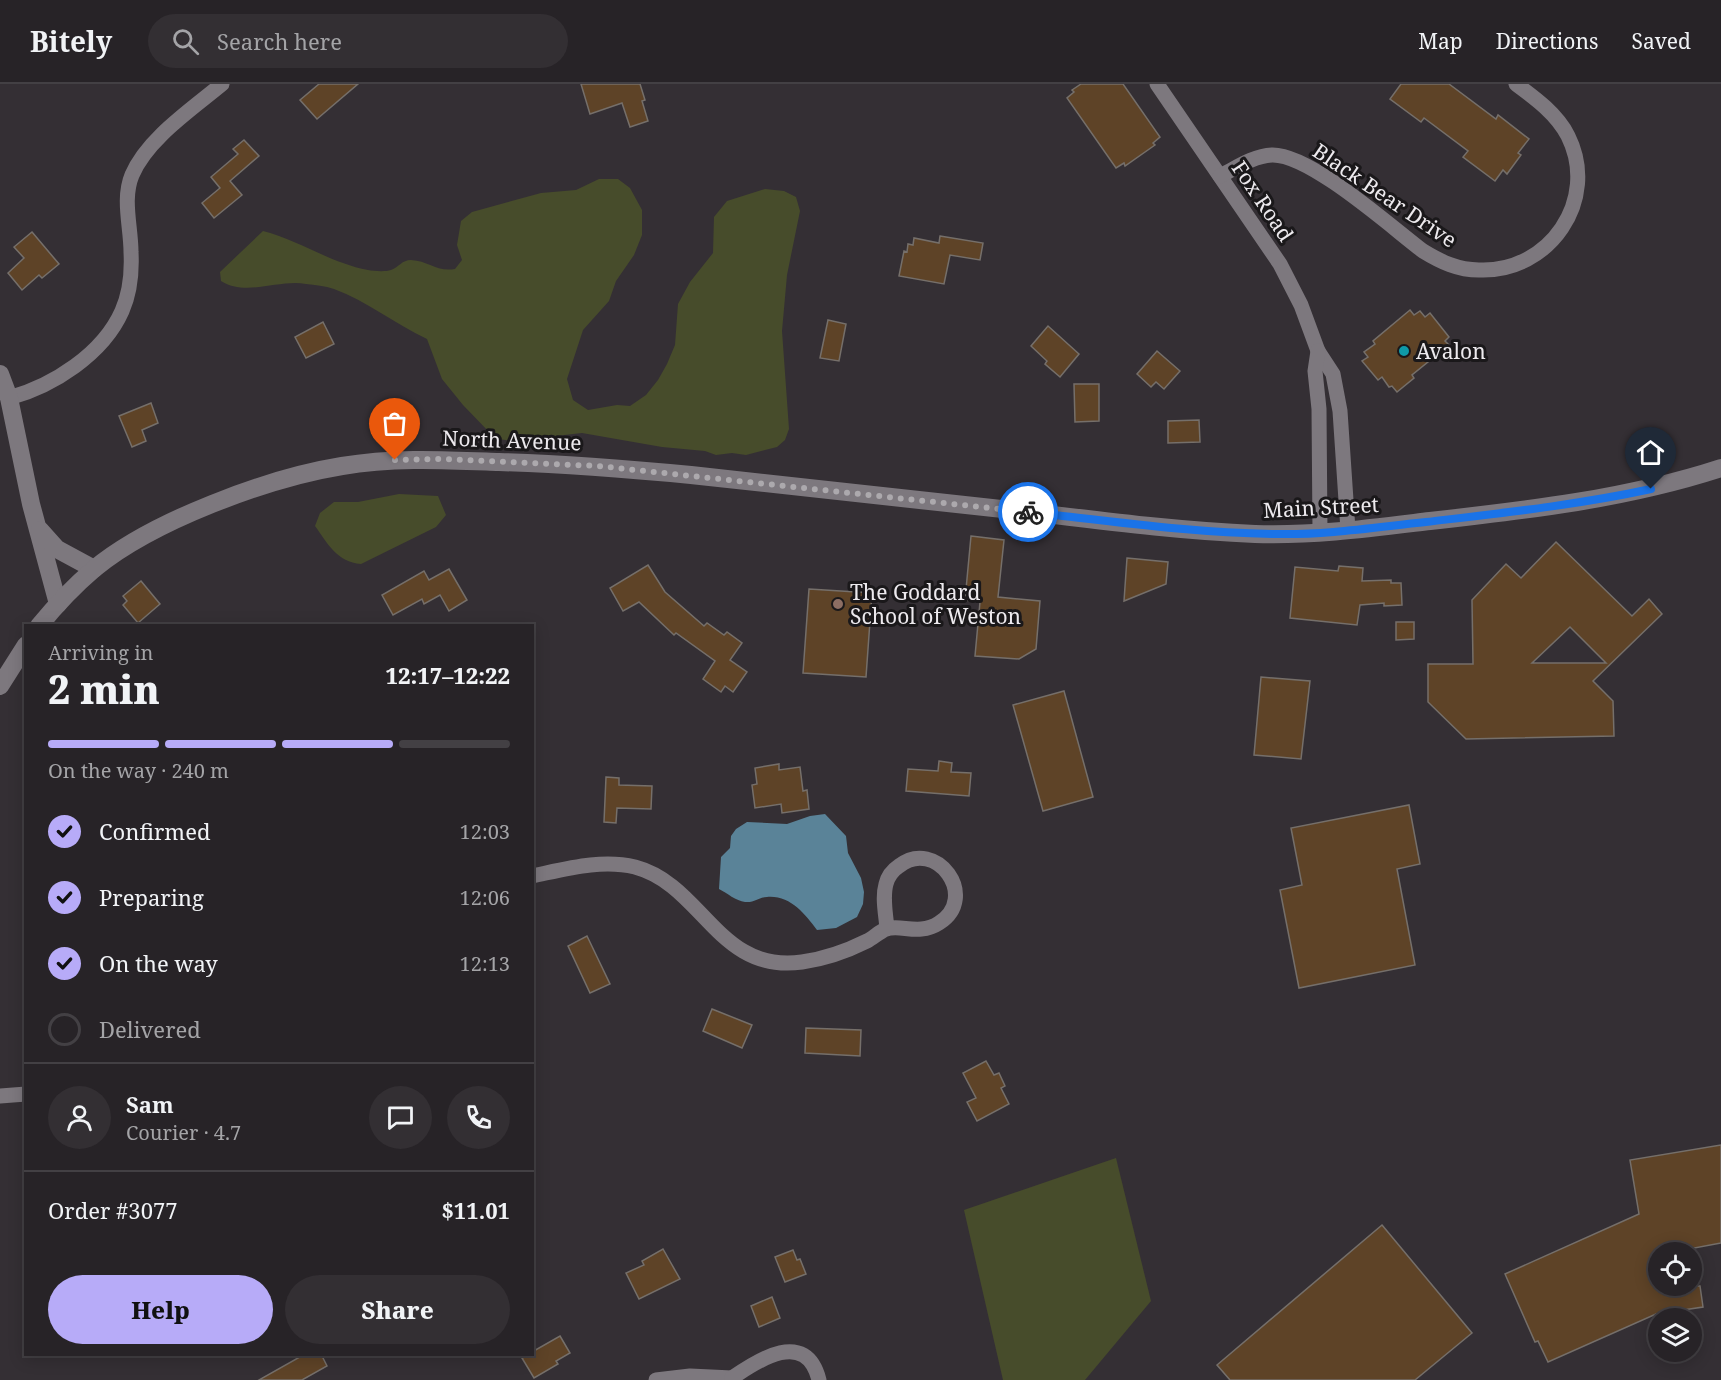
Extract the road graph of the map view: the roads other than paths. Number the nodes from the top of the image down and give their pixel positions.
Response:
1 (222, 84) edge
2 (1157, 84) edge
3 (1516, 84) edge
4 (1220, 176) junction
5 (1318, 351) junction
6 (0, 374) edge
7 (9, 398) junction
8 (1721, 468) edge
9 (920, 500) joint
10 (36, 524) junction
11 (1348, 530) junction
12 (1320, 533) junction
13 (93, 569) junction
14 (58, 604) junction
15 (41, 624) edge
16 (24, 648) edge
17 (0, 686) edge
18 (534, 876) edge
19 (887, 929) junction
20 (24, 1094) edge
21 (0, 1096) edge
22 (733, 1379) edge
23 (656, 1380) edge
24 (819, 1380) edge

1 - 7 street
2 - 4 street, Fox Road
3 - 4 street, Black Bear Drive
4 - 5 street, Fox Road
5 - 11 street, Fox Road
5 - 12 street, Fox Road
6 - 7 main road
7 - 10 main road
8 - 11 main road, Main Street
9 - 12 main road, Main Street
9 - 13 main road, North Avenue
10 - 13 main road
10 - 14 main road
11 - 12 main road, Main Street
13 - 14 main road, North Avenue
14 - 15 main road, North Avenue
16 - 17 main road
18 - 19 street
19 - 19 street
20 - 21 street
22 - 23 street
22 - 24 street

